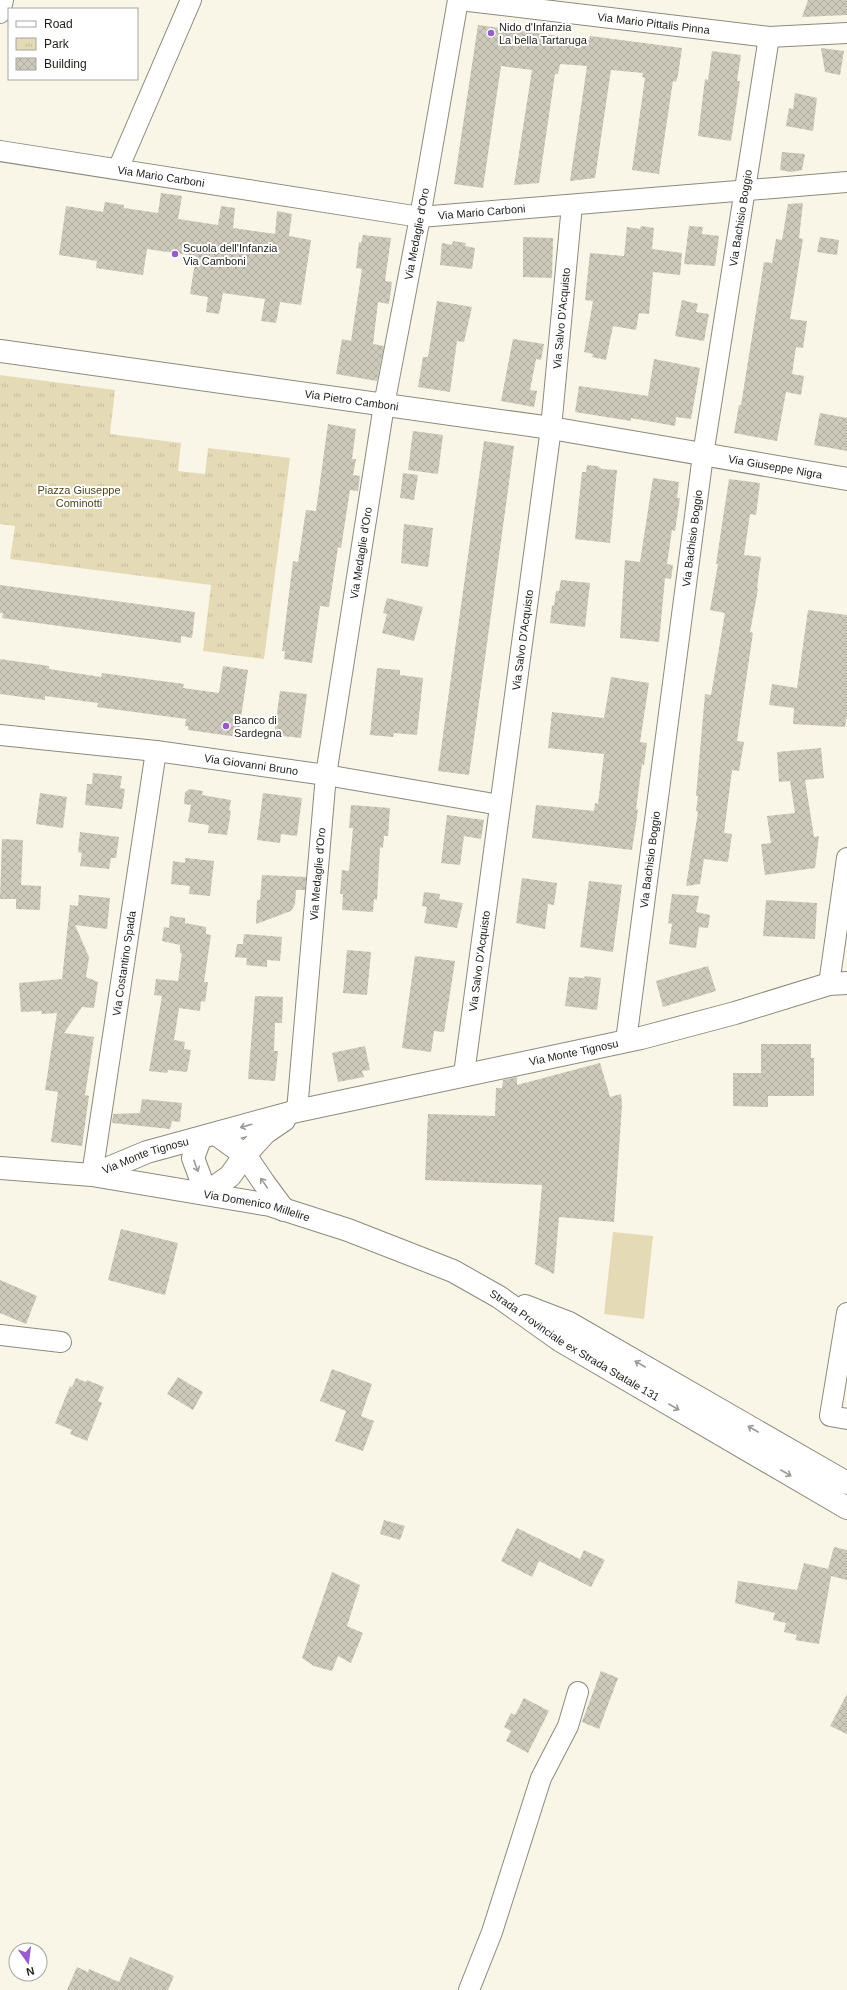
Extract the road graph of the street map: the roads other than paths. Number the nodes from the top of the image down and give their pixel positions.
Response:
1 (3, 0) edge
2 (191, 0) edge
3 (459, 0) edge
4 (0, 13) edge
5 (847, 33) edge
6 (769, 37) junction
7 (0, 151) edge
8 (118, 170) junction
9 (847, 182) edge
10 (744, 192) junction
11 (572, 205) junction
12 (420, 217) junction
13 (0, 351) edge
14 (384, 405) junction
15 (551, 428) junction
16 (703, 455) junction
17 (847, 479) edge
18 (0, 735) edge
19 (156, 751) junction
20 (326, 775) junction
21 (500, 805) junction
22 (847, 858) edge
23 (838, 984) edge
24 (626, 1041) junction
25 (464, 1074) junction
26 (297, 1111) junction
27 (208, 1136) junction
28 (245, 1154) junction
29 (0, 1168) edge
30 (92, 1175) junction
31 (206, 1193) junction
32 (284, 1210) junction
33 (499, 1297) junction
34 (847, 1313) edge
35 (0, 1335) edge
36 (61, 1342) dead end
37 (838, 1418) edge
38 (847, 1483) edge
39 (847, 1508) edge
40 (578, 1692) dead end
41 (469, 1990) edge

1 - 4 street
2 - 8 street
3 - 6 street, Via Mario Pittalis Pinna
3 - 12 street, Via Medaglie d'Oro
5 - 6 street, Via Mario Pittalis Pinna
6 - 10 street, Via Bachisio Boggio
7 - 8 street, Via Mario Carboni
8 - 12 street, Via Mario Carboni
9 - 10 street, Via Mario Carboni
10 - 11 street, Via Mario Carboni
10 - 16 street, Via Bachisio Boggio
11 - 12 street, Via Mario Carboni
11 - 15 street, Via Salvo D'Acquisto
12 - 14 street, Via Medaglie d'Oro
13 - 14 street, Via Pietro Camboni
14 - 15 street, Via Pietro Camboni
14 - 20 street, Via Medaglie d'Oro
15 - 16 street, Via Pietro Camboni
15 - 21 street, Via Salvo D'Acquisto
16 - 17 street, Via Giuseppe Nigra
16 - 24 street, Via Bachisio Boggio
18 - 19 street, Via Giovanni Bruno
19 - 20 street, Via Giovanni Bruno
19 - 30 street, Via Costantino Spada
20 - 21 street, Via Giovanni Bruno
20 - 26 street, Via Medaglie d'Oro
21 - 25 street, Via Salvo D'Acquisto
22 - 23 street
23 - 24 street, Via Monte Tignosu
24 - 25 street, Via Monte Tignosu
25 - 26 street, Via Monte Tignosu
26 -> 27 street, Via Monte Tignosu
26 - 28 street, Via Monte Tignosu
27 - 28 street
27 - 30 street, Via Monte Tignosu
27 -> 31 street, Via Monte Tignosu
28 - 31 street, Via Monte Tignosu
32 -> 28 street
29 - 30 street, Via Domenico Millelire
30 - 31 street, Via Domenico Millelire
31 - 32 street, Via Domenico Millelire
32 - 33 street, Via Domenico Millelire
38 -> 33 street, Strada Provinciale ex Strada Statale 131
33 -> 39 street, Strada Provinciale ex Strada Statale 131
34 - 37 street
35 - 36 street
40 - 41 street

